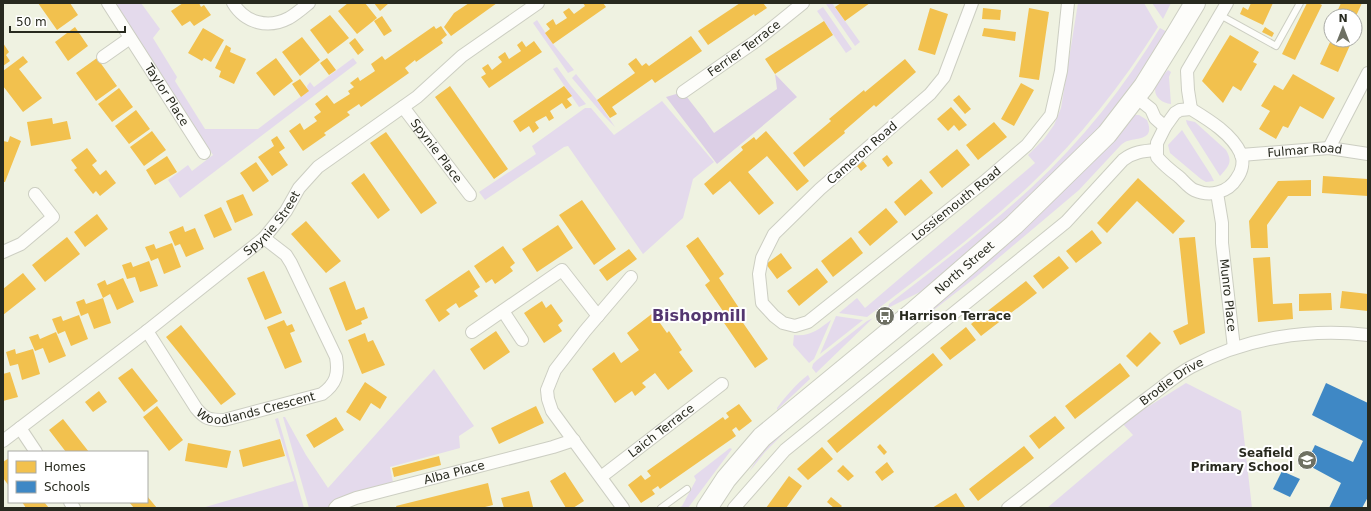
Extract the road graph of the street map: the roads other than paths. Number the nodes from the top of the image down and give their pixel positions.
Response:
1 (108, 3) edge
2 (233, 3) edge
3 (309, 3) edge
4 (538, 3) edge
5 (803, 3) edge
6 (972, 3) edge
7 (1068, 3) edge
8 (1195, 3) edge
9 (1228, 3) edge
10 (1300, 3) edge
11 (1220, 15) junction
12 (130, 38) junction
13 (103, 56) dead end
14 (1368, 73) edge
15 (683, 92) dead end
16 (1136, 97) junction
17 (403, 107) junction
18 (1191, 109) junction
19 (1168, 122) junction
20 (1329, 148) junction
21 (1156, 150) junction
22 (204, 153) dead end
23 (1368, 154) edge
24 (1241, 155) junction
25 (35, 194) dead end
26 (470, 194) dead end
27 (1213, 194) junction
28 (264, 238) junction
29 (3, 252) edge
30 (631, 277) dead end
31 (762, 303) joint
32 (503, 311) junction
33 (598, 316) junction
34 (147, 331) junction
35 (472, 332) dead end
36 (1368, 335) edge
37 (522, 340) dead end
38 (1234, 348) junction
39 (722, 384) dead end
40 (20, 428) junction
41 (574, 440) junction
42 (3, 441) edge
43 (35, 451) edge
44 (601, 477) junction
45 (687, 489) dead end
46 (335, 508) edge
47 (624, 508) edge
48 (661, 508) edge
49 (707, 508) edge
50 (734, 508) edge
51 (1008, 508) edge

1 - 12 street, Taylor Place
2 - 3 street
4 - 17 street, Spynie Street
5 - 15 street, Ferrier Terrace
6 - 31 street, Cameron Road
7 - 31 street, Lossiemouth Road
8 - 16 main road, North Street
9 - 11 street
10 - 11 lane
11 - 18 street
12 - 13 street
12 - 22 street, Taylor Place
14 - 20 street
16 - 19 street
16 - 49 main road, North Street
17 - 26 street, Spynie Place
17 - 28 street, Spynie Street
18 - 19 street
18 - 24 street
19 - 21 street
20 - 23 street, Fulmar Road
20 - 24 street, Fulmar Road
21 - 27 street
21 - 50 street
24 - 27 street
25 - 29 street
27 - 38 street, Munro Place
28 - 34 street, Spynie Street
28 - 34 street, Woodlands Crescent
30 - 33 street
32 - 33 street
32 - 35 street
32 - 37 street
33 - 41 street
34 - 40 street, Spynie Street
36 - 38 street, Brodie Drive
38 - 51 street, Brodie Drive
39 - 44 street, Laich Terrace
40 - 42 street, Spynie Street
40 - 43 street
41 - 44 street
41 - 46 street, Alba Place
44 - 47 street
45 - 48 lane

